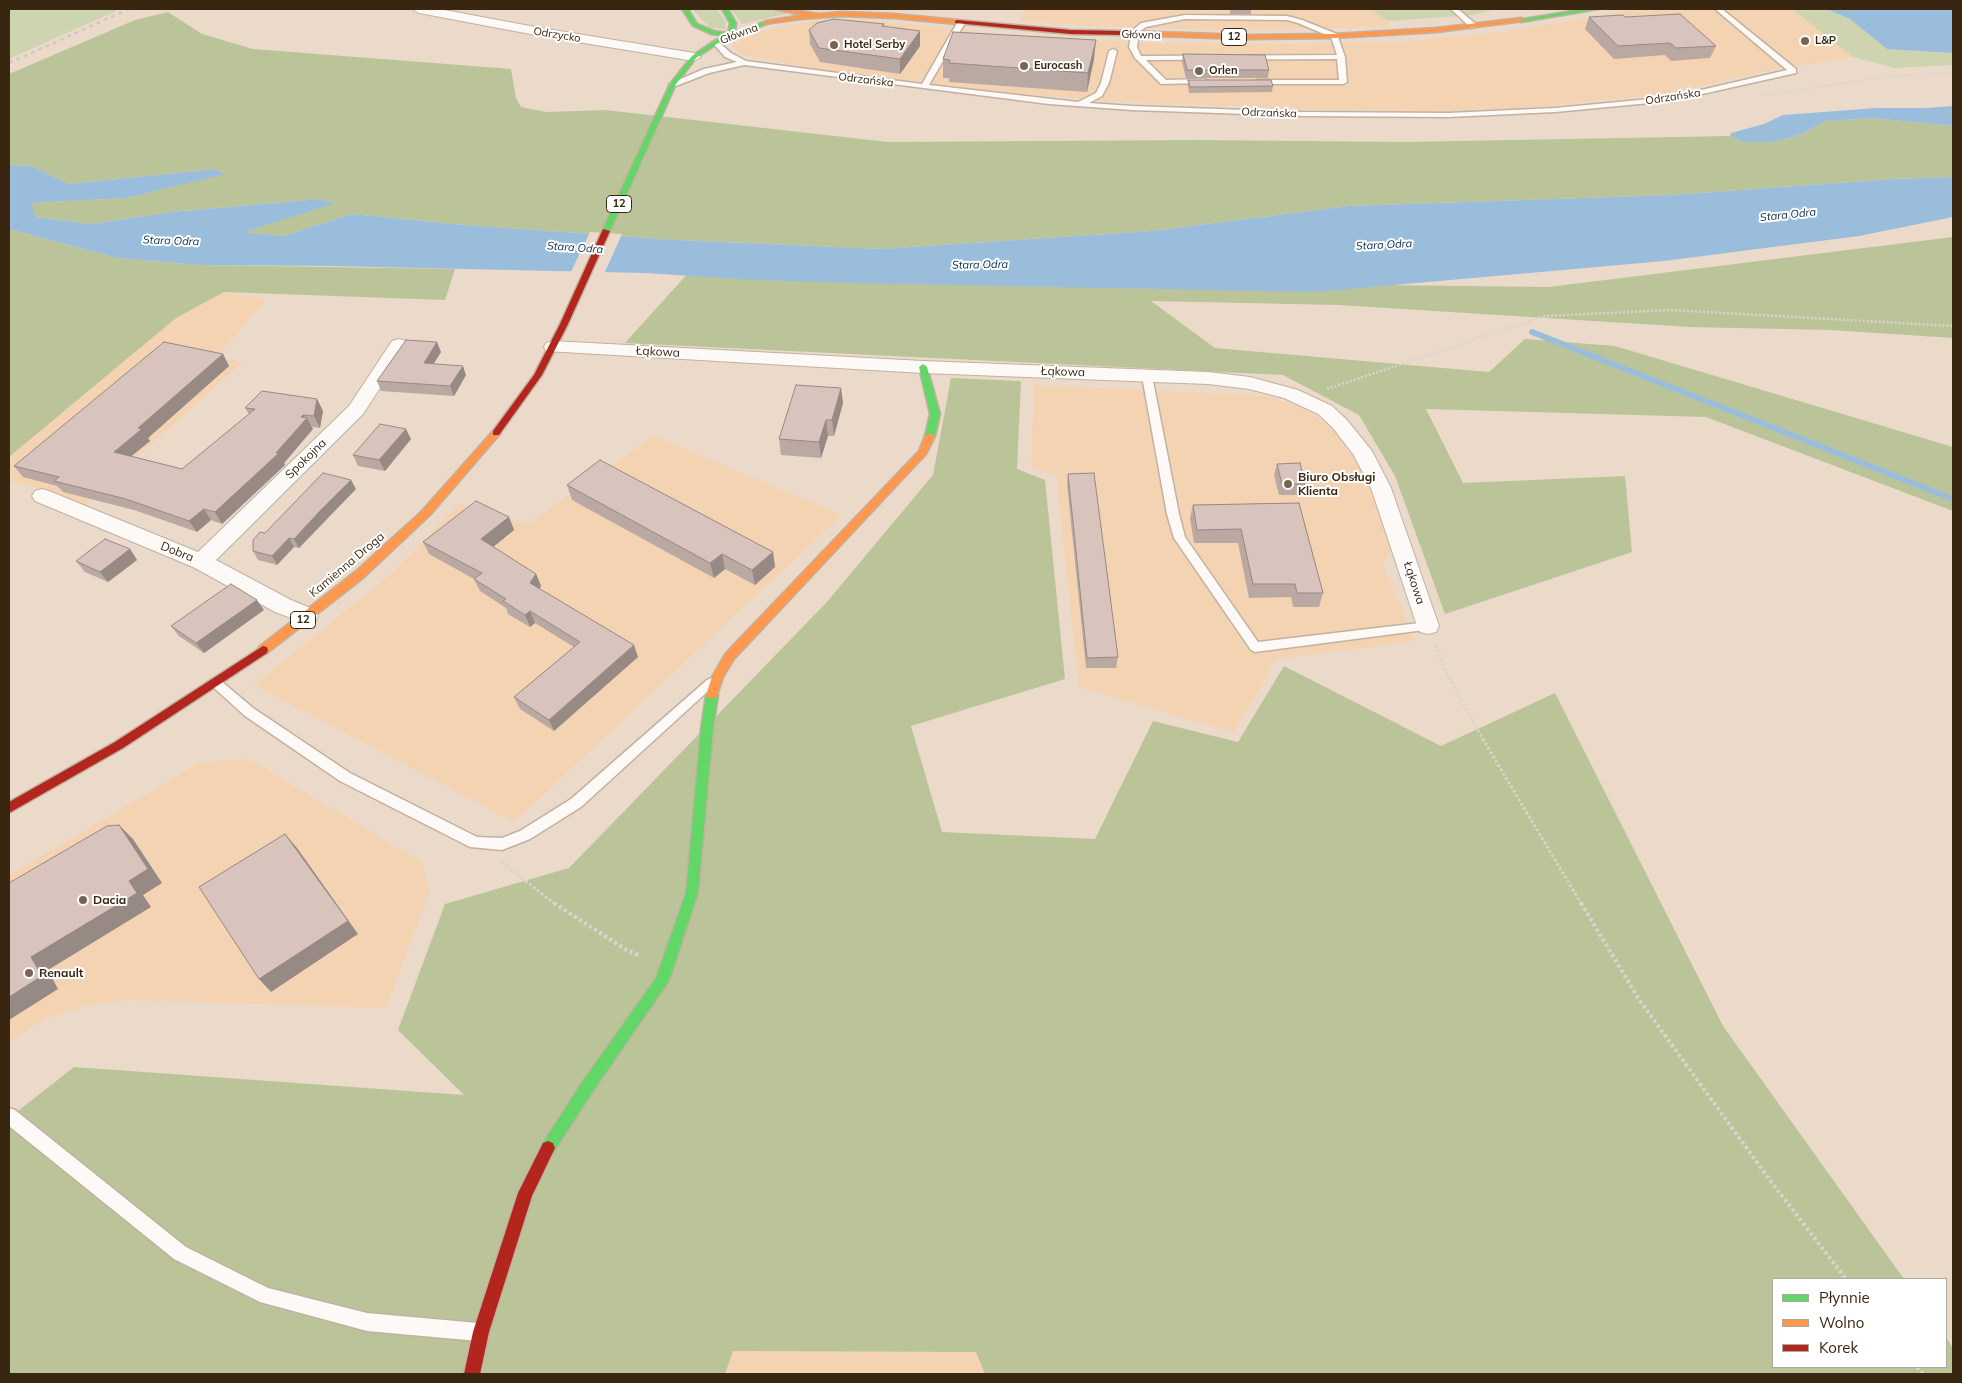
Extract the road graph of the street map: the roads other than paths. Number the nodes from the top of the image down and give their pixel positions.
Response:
1 (420, 9) edge
2 (685, 9) edge
3 (725, 9) edge
4 (777, 9) edge
5 (1454, 9) edge
6 (1595, 9) edge
7 (1718, 9) edge
8 (855, 11) edge
9 (817, 15) junction
10 (961, 23) junction
11 (1474, 26) junction
12 (692, 34) junction
13 (730, 35) junction
14 (1134, 35) junction
15 (1334, 36) junction
16 (716, 42) junction
17 (1113, 50) dead end
18 (694, 57) junction
19 (1341, 57) junction
20 (1139, 58) junction
21 (744, 63) junction
22 (1214, 82) edge
23 (1244, 82) edge
24 (673, 84) junction
25 (924, 87) junction
26 (1080, 104) junction
27 (399, 345) dead end
28 (553, 347) junction
29 (923, 367) junction
30 (1147, 376) junction
31 (42, 496) dead end
32 (200, 562) junction
33 (307, 616) junction
34 (1428, 626) joint
35 (718, 677) junction
36 (216, 683) junction
37 (9, 808) edge
38 (9, 1116) edge
39 (481, 1332) junction
40 (472, 1374) edge

1 - 18 street, Odrzycko
2 - 12 main road
3 - 13 main road
4 - 9 main road
5 - 11 lane
6 - 11 main road, Główna / 12
7 - 26 lane, Odrzańska
8 - 9 main road, Główna / 12
8 - 10 main road, Główna / 12
9 - 13 main road, Główna / 12
10 - 14 main road, Główna / 12
10 - 25 lane
11 - 15 main road, Główna / 12
12 - 13 main road
12 - 18 main road
13 - 16 main road, Główna / 12
14 - 15 main road, Główna / 12
14 - 15 lane
14 - 20 lane
15 - 19 lane
16 - 18 main road, Główna / 12
16 - 21 lane, Odrzańska
17 - 26 lane
18 - 24 main road, 12
19 - 20 lane
19 - 23 lane
20 - 22 lane
21 - 24 lane, Odrzańska
21 - 25 lane, Odrzańska
24 - 28 main road, Kamienna Droga / 12
25 - 26 lane, Odrzańska
27 - 32 street, Spokojna
28 - 29 street, Łąkowa
28 - 33 main road, Kamienna Droga / 12
29 - 30 street, Łąkowa
29 - 35 main road
30 - 34 street, Łąkowa
30 - 34 lane
31 - 32 street, Dobra
32 - 33 street, Dobra
33 - 36 main road, Kamienna Droga / 12
35 - 36 lane
35 - 39 main road
36 - 37 main road, Kamienna Droga / 12
38 - 39 lane
39 - 40 main road

